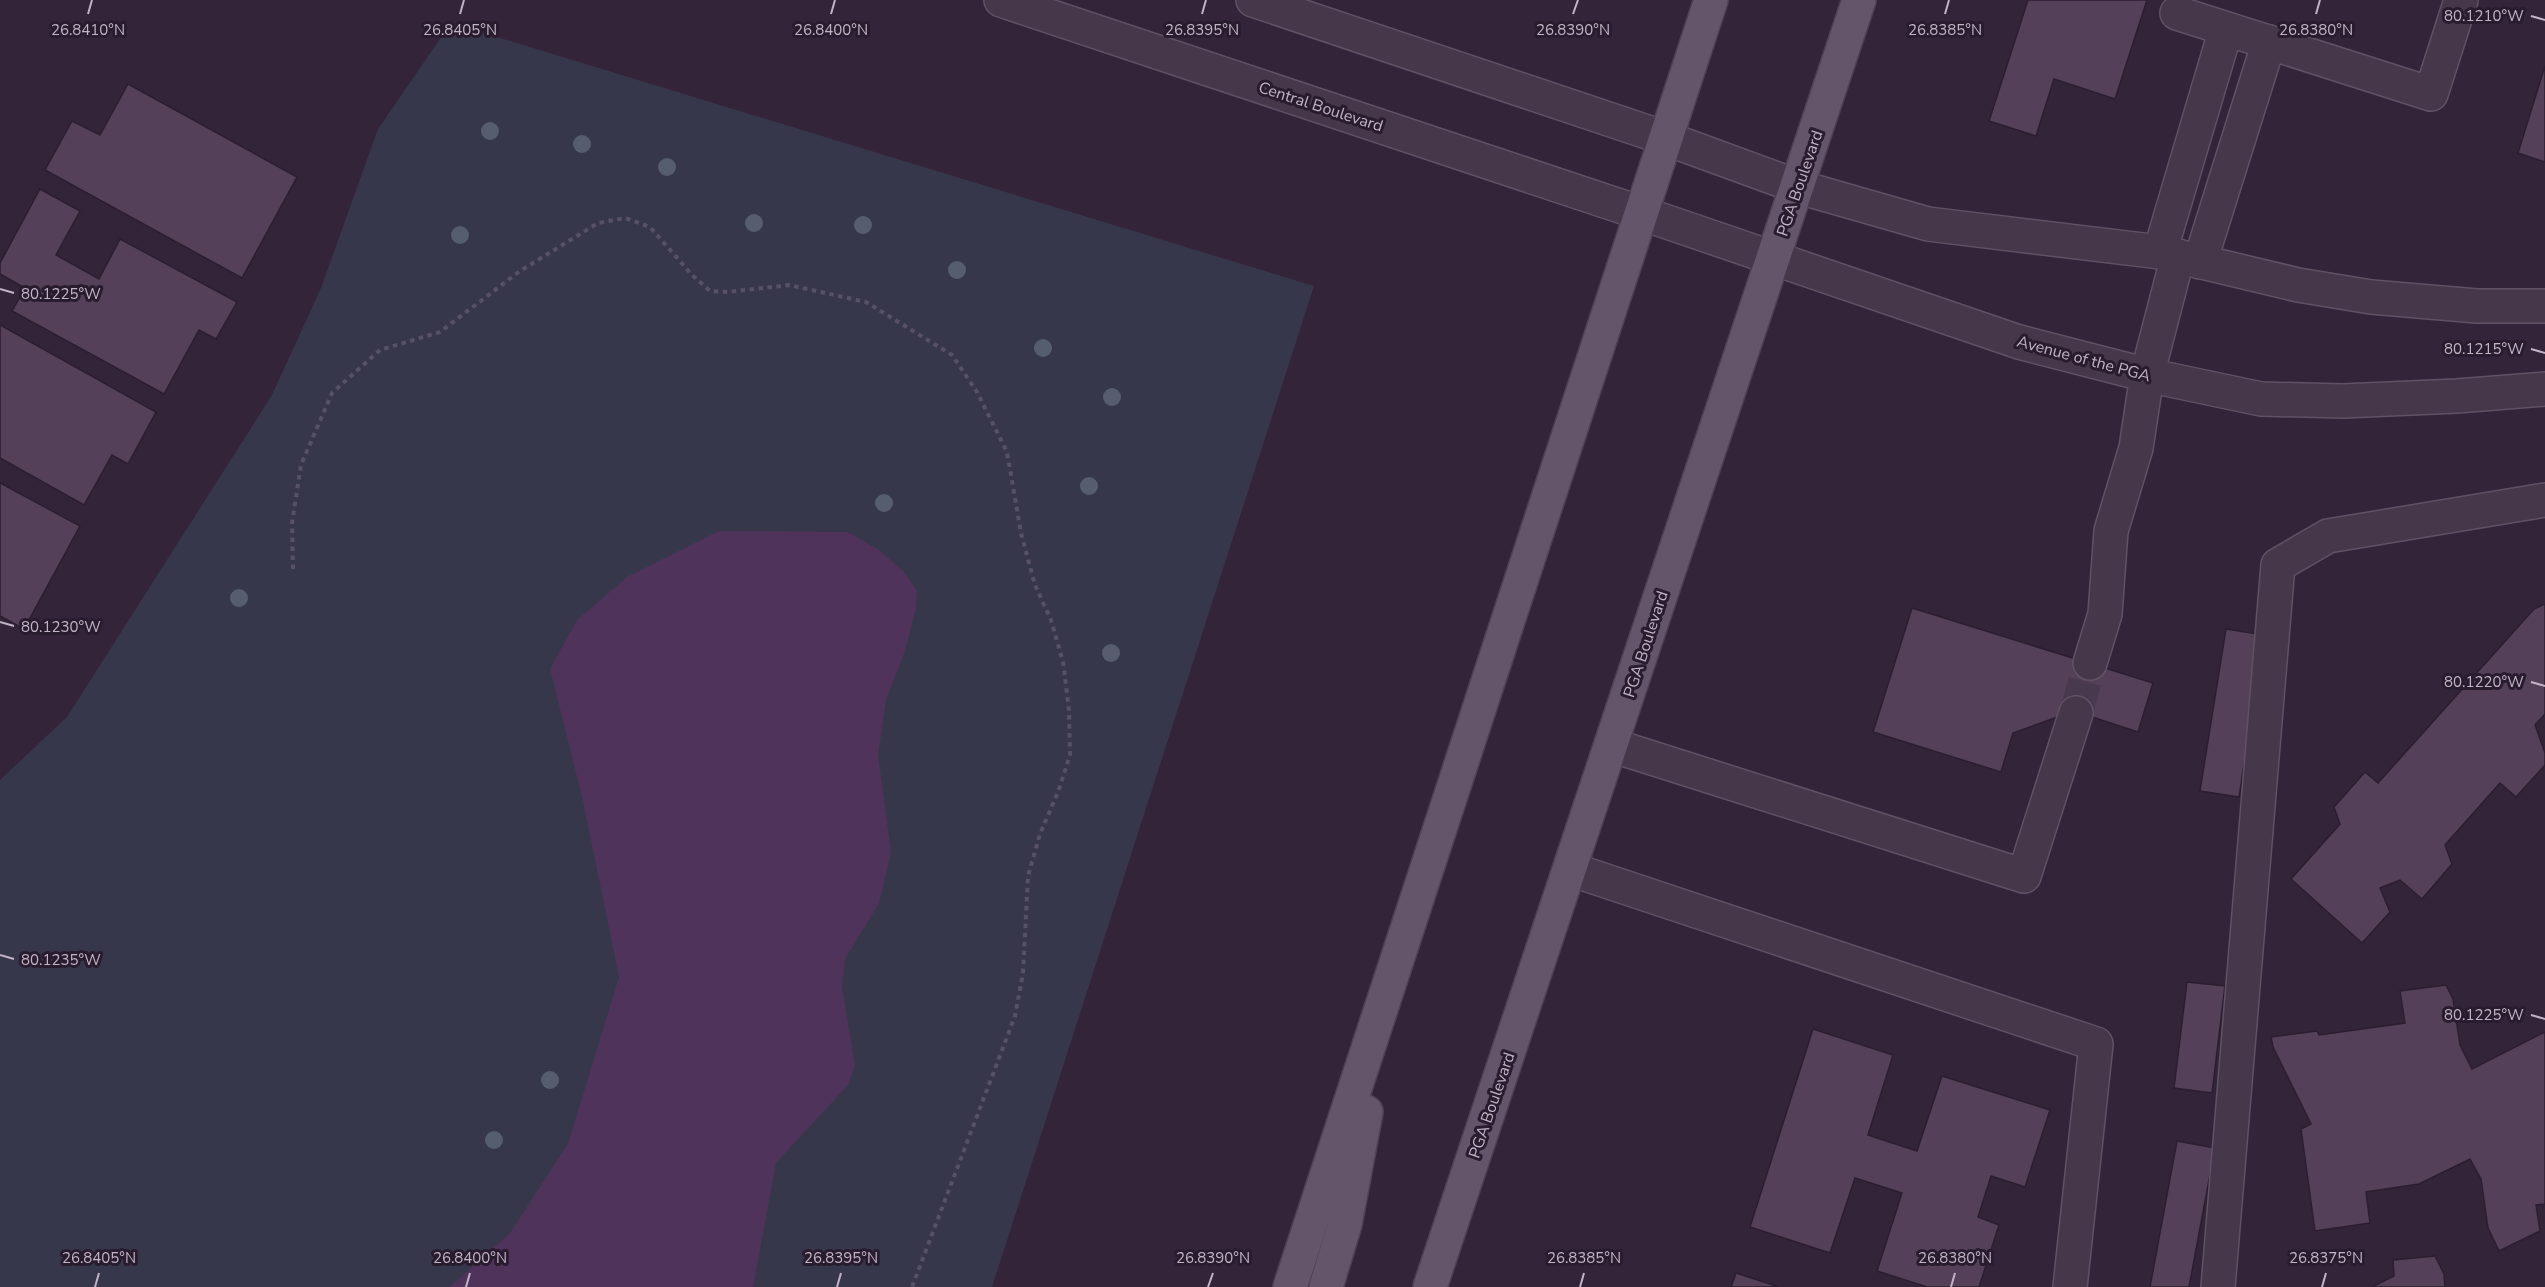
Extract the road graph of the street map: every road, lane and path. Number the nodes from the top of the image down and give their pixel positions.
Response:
1 (1001, 0) edge
2 (1254, 0) edge
3 (1711, 0) edge
4 (1859, 0) edge
5 (2461, 0) edge
6 (2177, 13) dead end
7 (2226, 29) junction
8 (2269, 42) junction
9 (1665, 138) junction
10 (1799, 187) junction
11 (1641, 213) junction
12 (2179, 257) junction
13 (1773, 260) junction
14 (2545, 306) edge
15 (2147, 375) junction
16 (2545, 389) edge
17 (2545, 500) edge
18 (293, 569) dead end
19 (2091, 663) tunnel mouth
20 (2076, 713) tunnel mouth
21 (1611, 745) junction
22 (1570, 869) junction
23 (1390, 981) junction
24 (912, 1287) edge
25 (1290, 1287) edge
26 (1326, 1287) edge
27 (1430, 1287) edge
28 (2070, 1287) edge
29 (2218, 1287) edge

1 - 11 street, Central Boulevard
2 - 9 street
3 - 9 main road
4 - 10 main road, PGA Boulevard
5 - 8 street
6 - 7 street
7 - 8 street
7 - 12 street
8 - 12 street
9 - 10 street
9 - 11 main road
10 - 12 street
10 - 13 main road, PGA Boulevard
11 - 13 street, Avenue of the PGA
11 - 23 main road
12 - 14 street
12 - 15 street
13 - 15 street, Avenue of the PGA
13 - 21 main road, PGA Boulevard
15 - 16 street, Avenue of the PGA
15 - 19 street
17 - 29 street
18 - 24 path
20 - 21 street
21 - 22 main road, PGA Boulevard
22 - 27 main road, PGA Boulevard
22 - 28 street
23 - 25 main road
23 - 26 main road

